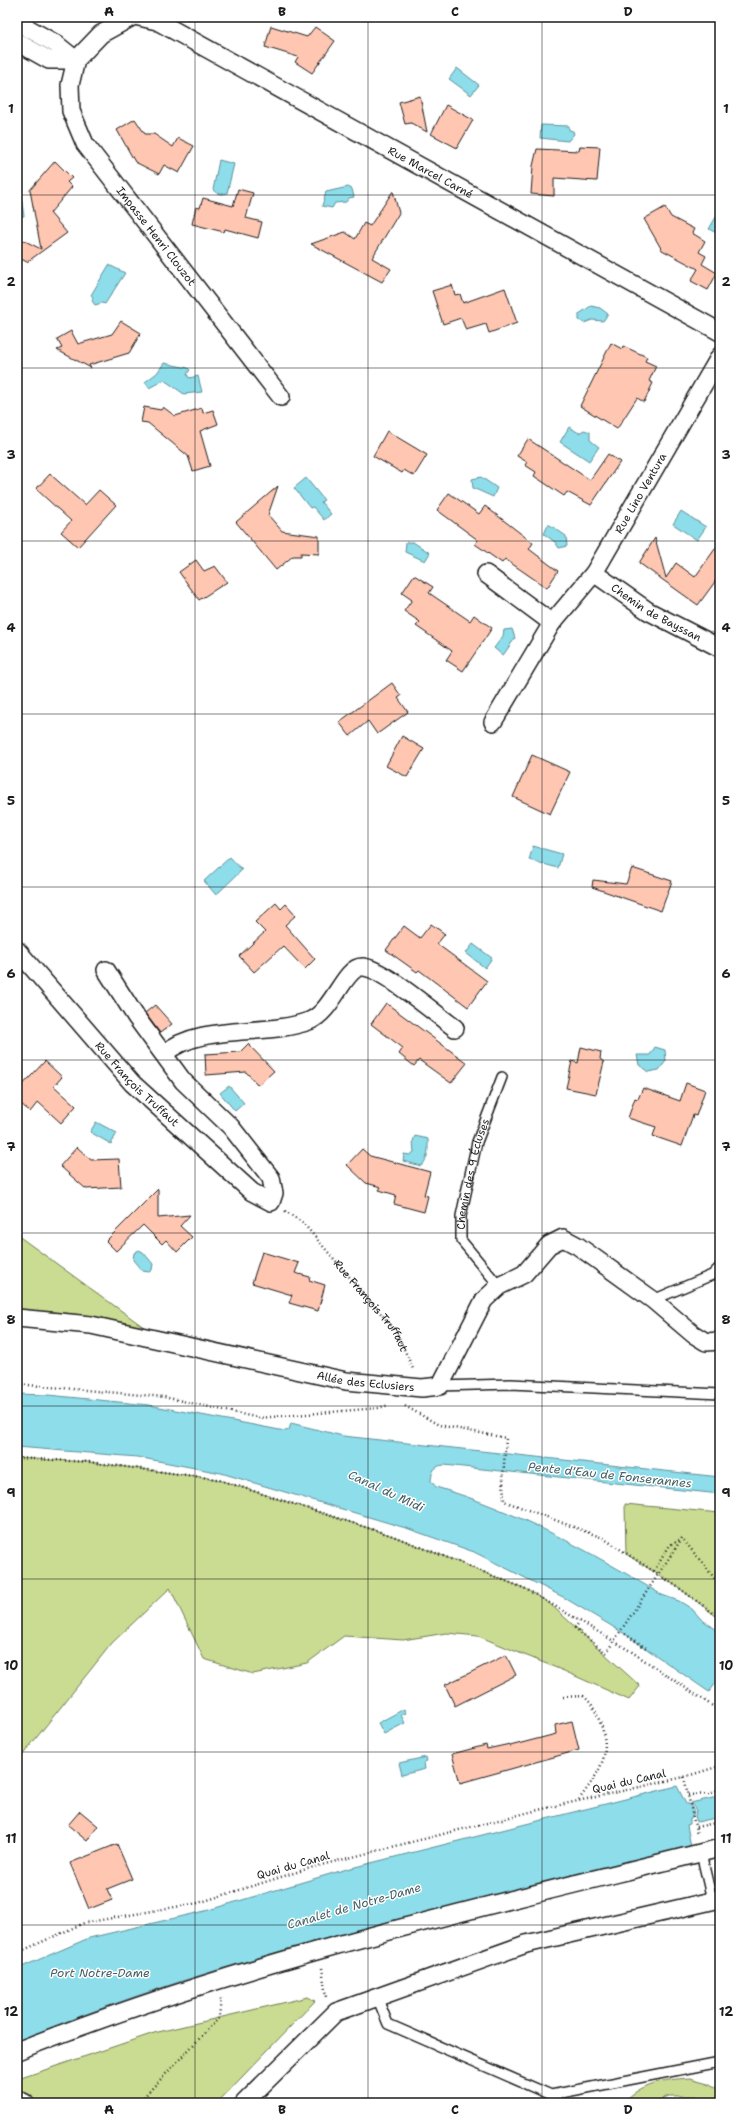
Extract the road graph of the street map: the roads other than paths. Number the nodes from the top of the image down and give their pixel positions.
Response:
1 (132, 17) edge
2 (138, 17) edge
3 (17, 22) edge
4 (17, 42) edge
5 (76, 60) junction
6 (720, 332) edge
7 (720, 356) edge
8 (281, 397) dead end
9 (594, 573) junction
10 (486, 574) dead end
11 (552, 623) junction
12 (720, 648) edge
13 (493, 722) dead end
14 (17, 950) edge
15 (106, 970) dead end
16 (455, 1028) dead end
17 (164, 1054) junction
18 (502, 1076) dead end
19 (720, 1267) edge
20 (499, 1286) junction
21 (653, 1300) junction
22 (17, 1318) edge
23 (720, 1341) edge
24 (440, 1386) junction
25 (720, 1394) edge
26 (720, 1848) edge
27 (701, 1853) junction
28 (716, 1900) edge
29 (377, 1996) junction
30 (17, 2051) edge
31 (720, 2062) edge
32 (17, 2099) edge
33 (25, 2103) edge
34 (244, 2103) edge

1 - 5 street
2 - 6 street, Rue Marcel Carné
3 - 5 street
4 - 5 street
5 - 8 street, Impasse Henri Clouzot
7 - 9 street, Rue Lino Ventura
9 - 11 street, Rue Lino Ventura
9 - 12 street, Chemin de Bayssan
10 - 11 street
11 - 13 street, Rue Lino Ventura
14 - 17 street, Rue François Truffaut
15 - 17 street
16 - 17 street
18 - 20 lane, Chemin des 9 Écluses
19 - 21 lane
20 - 21 street
20 - 24 street
21 - 23 street
22 - 24 street, Allée des Eclusiers
24 - 25 lane, Allée des Eclusiers
26 - 27 street
27 - 28 lane
27 - 30 street
28 - 29 street
29 - 31 lane
29 - 34 street
32 - 33 street

